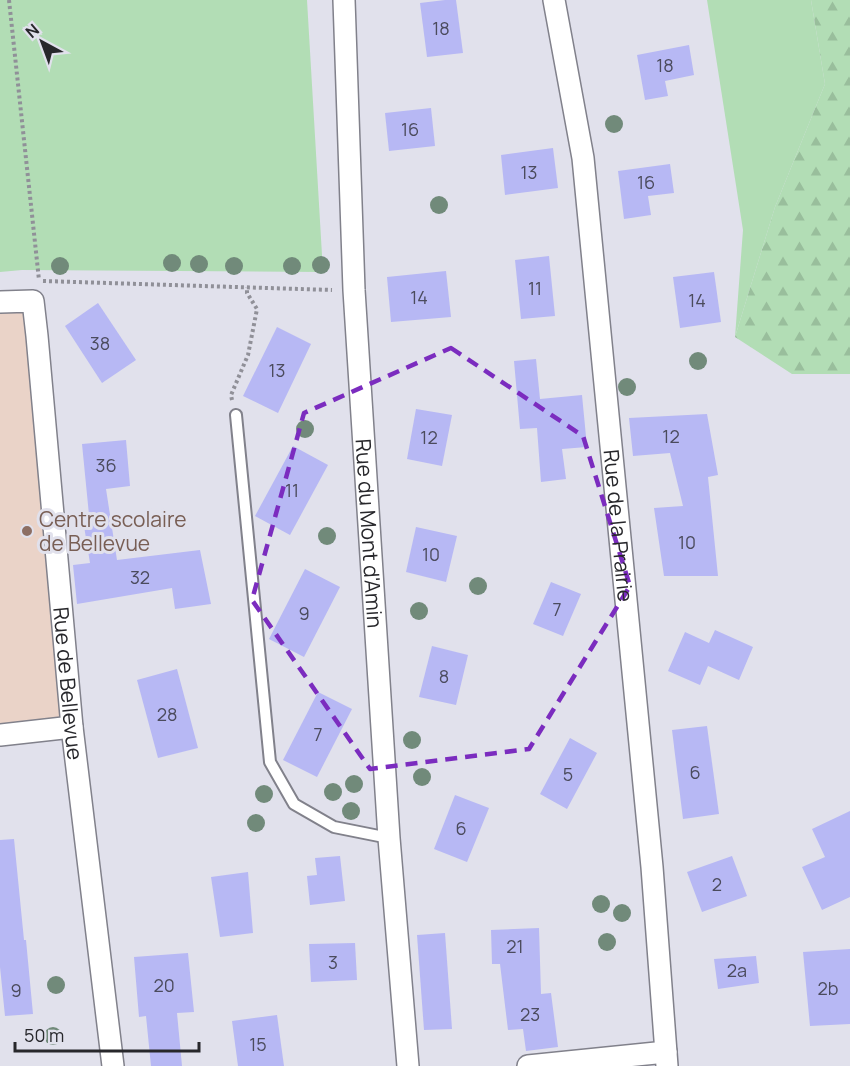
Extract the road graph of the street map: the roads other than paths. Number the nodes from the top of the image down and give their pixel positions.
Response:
1 (344, 0) edge
2 (554, 0) edge
3 (0, 302) edge
4 (236, 415) road end
5 (72, 727) junction
6 (0, 735) edge
7 (389, 838) junction
8 (667, 1059) edge
9 (113, 1066) edge
10 (408, 1066) edge
11 (528, 1066) edge

1 - 7 street, Rue du Mont d'Amin
2 - 8 street, Rue de la Prairie
3 - 5 street, Rue de Bellevue
4 - 7 lane
5 - 6 street
5 - 9 street, Rue de Bellevue
7 - 10 street, Rue du Mont d'Amin
8 - 11 street

